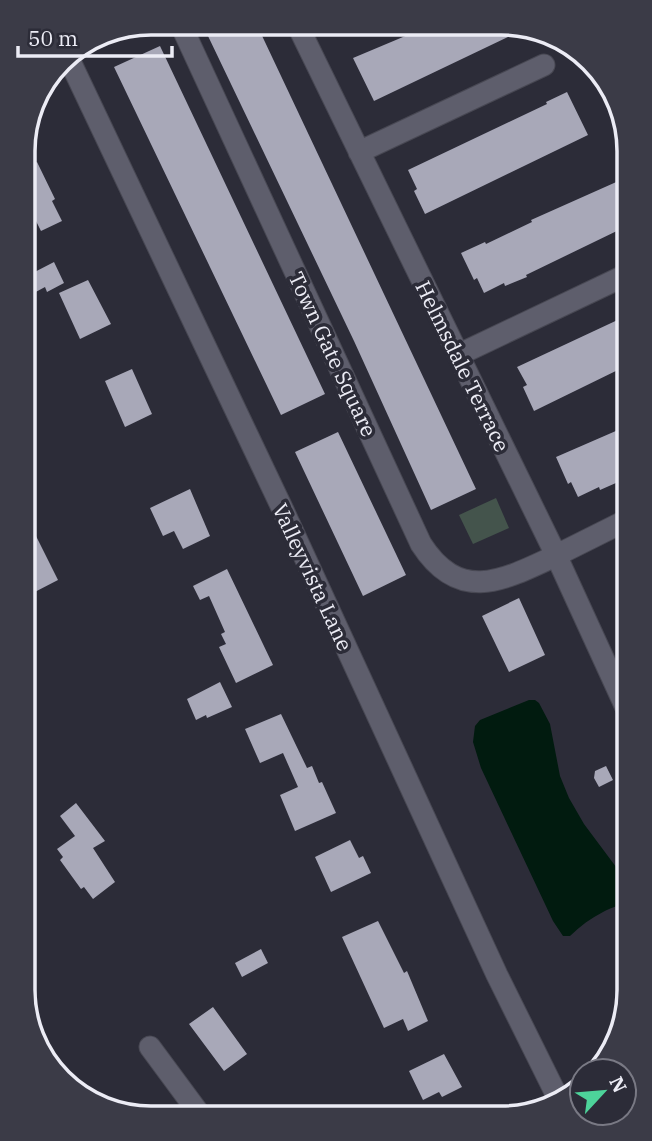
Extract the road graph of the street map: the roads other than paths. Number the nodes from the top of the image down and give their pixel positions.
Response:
1 (186, 35) edge
2 (302, 35) edge
3 (544, 65) dead end
4 (72, 67) edge
5 (359, 152) junction
6 (617, 279) edge
7 (458, 355) junction
8 (617, 525) edge
9 (556, 555) junction
10 (617, 688) edge
11 (150, 1047) dead end
12 (555, 1092) edge
13 (194, 1106) edge

1 - 9 street, Town Gate Square
2 - 5 street, Helmsdale Terrace
3 - 5 street
4 - 12 street, Valleyvista Lane
5 - 7 street, Helmsdale Terrace
6 - 7 street
7 - 9 street, Helmsdale Terrace
8 - 9 street, Town Gate Square
9 - 10 street, Helmsdale Terrace
11 - 13 street

